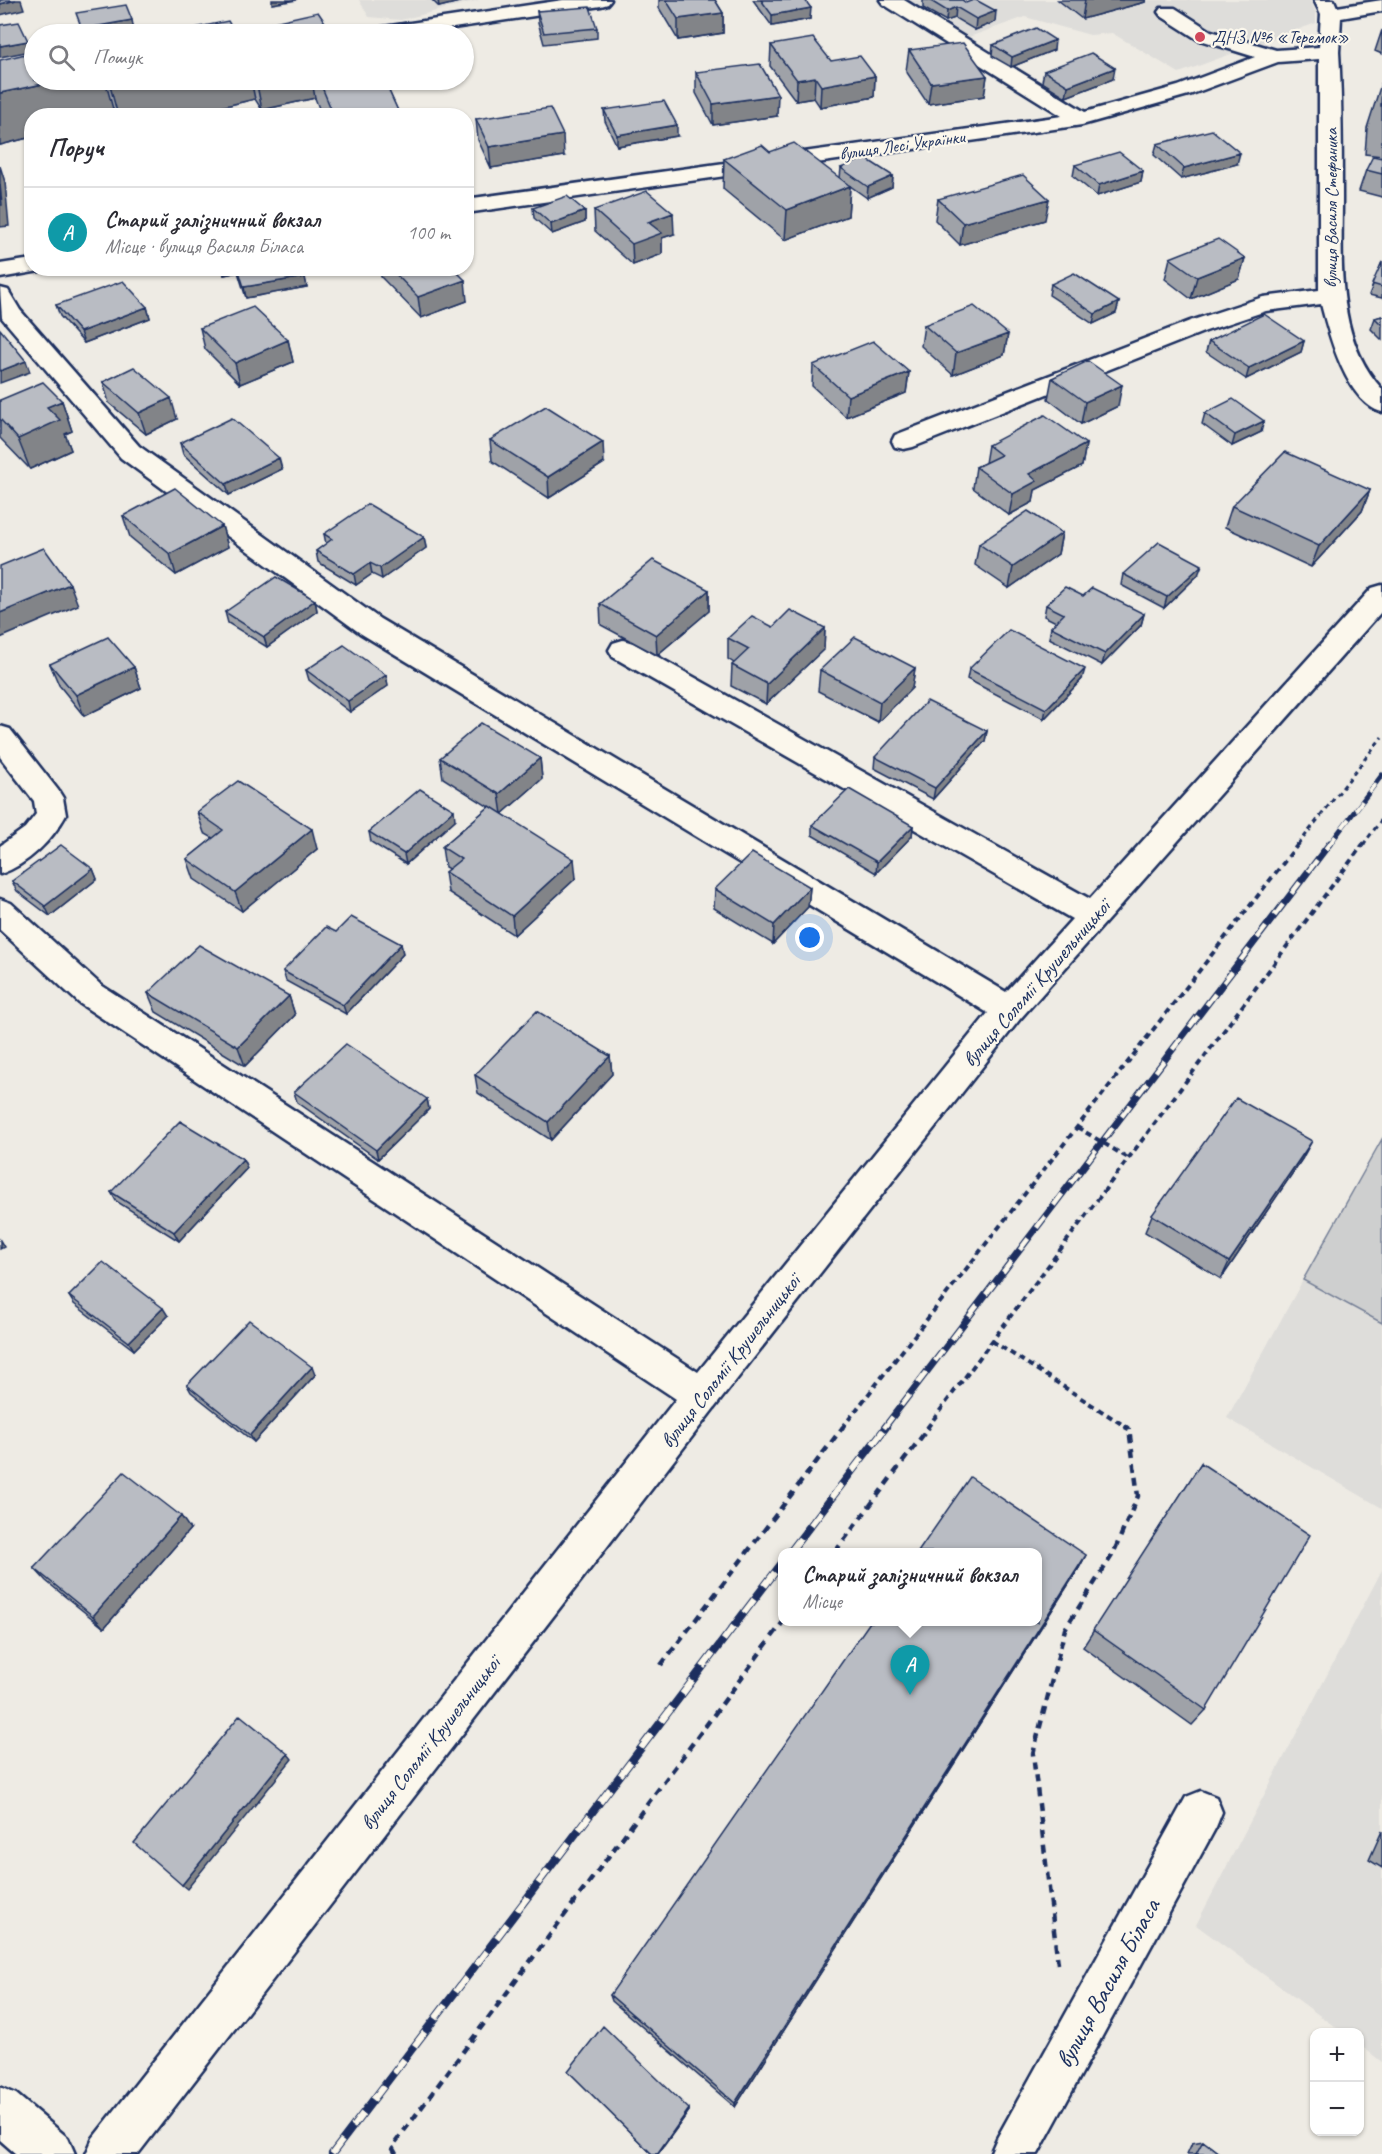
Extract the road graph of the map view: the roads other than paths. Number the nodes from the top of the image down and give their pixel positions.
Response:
1 (601, 0) edge
2 (890, 0) edge
3 (1382, 5) edge
4 (1327, 7) edge
5 (1168, 12) dead end
6 (443, 24) edge
7 (1329, 52) junction
8 (1275, 56) junction
9 (1082, 119) junction
10 (474, 205) edge
11 (24, 267) edge
12 (0, 271) edge
13 (0, 295) edge
14 (1331, 296) junction
15 (1382, 404) edge
16 (904, 441) dead end
17 (1382, 594) edge
18 (623, 650) dead end
19 (0, 736) edge
20 (0, 862) edge
21 (0, 910) edge
22 (1093, 916) junction
23 (1009, 1010) junction
24 (702, 1395) junction
25 (1201, 1812) dead end
26 (0, 2110) edge
27 (52, 2154) edge
28 (109, 2154) edge
29 (1013, 2154) edge

1 - 6 street
2 - 9 street
3 - 4 street
4 - 7 street, вулиця Василя Стефаника
5 - 8 street
7 - 8 street, вулиця Лесі Українки
7 - 14 street, вулиця Василя Стефаника
8 - 9 street, вулиця Лесі Українки
9 - 10 street, вулиця Лесі Українки
11 - 12 street
13 - 23 street
14 - 15 street, вулиця Василя Стефаника
14 - 16 street
17 - 22 street, вулиця Соломії Крушельницької
18 - 22 street
19 - 20 street
21 - 24 street
22 - 23 street, вулиця Соломії Крушельницької
23 - 24 street, вулиця Соломії Крушельницької
24 - 28 street, вулиця Соломії Крушельницької
25 - 29 street, вулиця Василя Біласа
26 - 27 street

